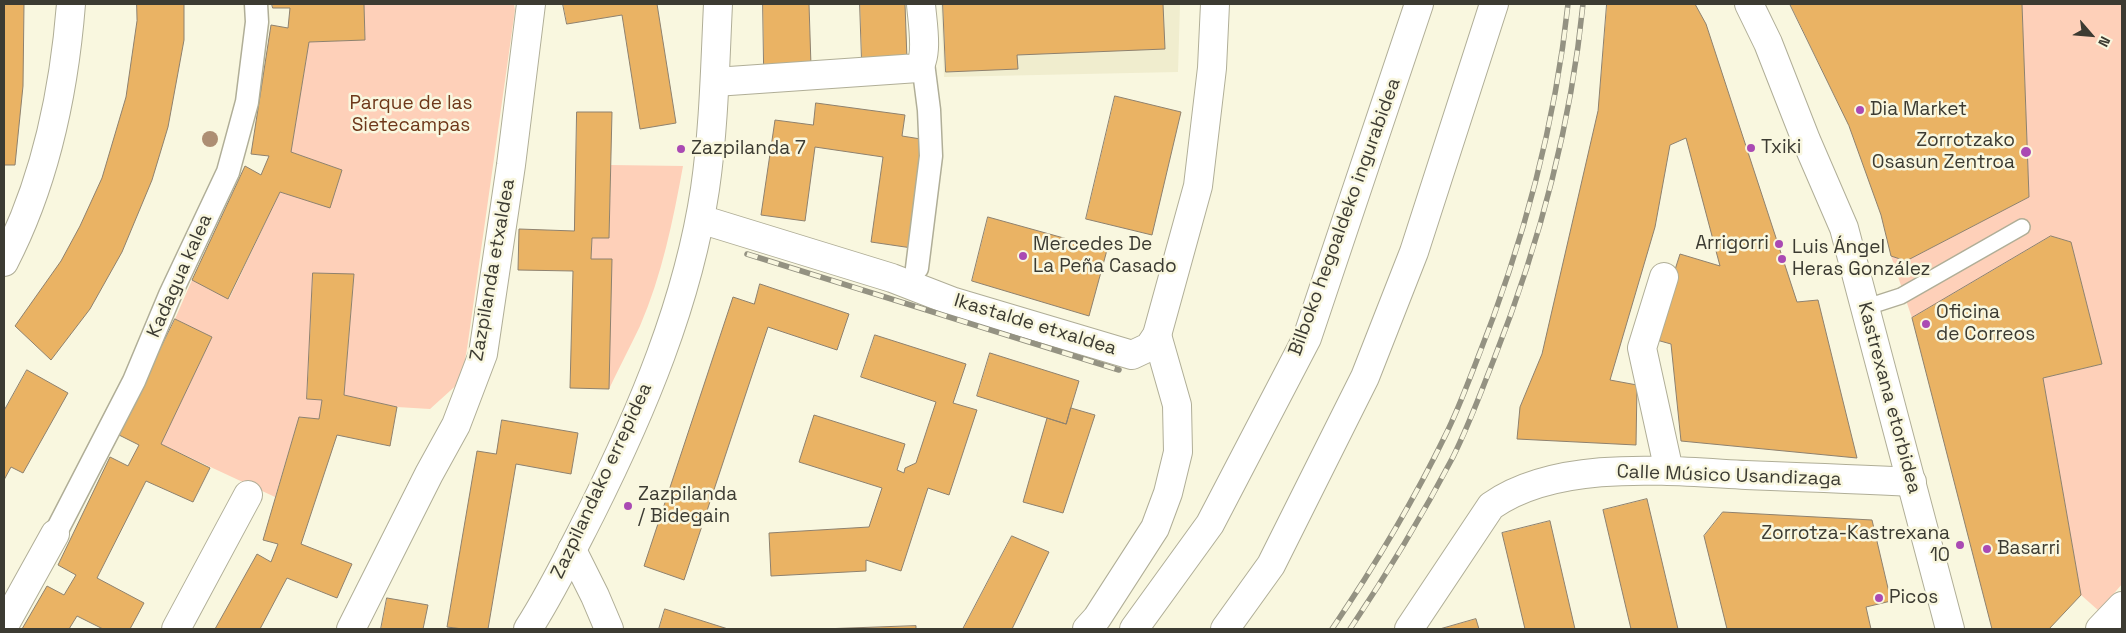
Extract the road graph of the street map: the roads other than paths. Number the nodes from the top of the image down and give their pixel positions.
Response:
1 (71, 4) edge
2 (256, 4) edge
3 (531, 4) edge
4 (718, 4) edge
5 (921, 4) edge
6 (1215, 4) edge
7 (1419, 4) edge
8 (1494, 4) edge
9 (1749, 4) edge
10 (923, 63) junction
11 (715, 82) junction
12 (700, 219) junction
13 (2022, 227) dead end
14 (4, 262) edge
15 (917, 268) dead end
16 (1664, 277) dead end
17 (1864, 308) junction
18 (1156, 335) junction
19 (1669, 471) junction
20 (1912, 482) junction
21 (248, 496) dead end
22 (55, 534) joint
23 (572, 550) junction
24 (2122, 606) edge
25 (4, 626) edge
26 (176, 629) edge
27 (351, 629) edge
28 (528, 629) edge
29 (609, 629) edge
30 (1087, 629) edge
31 (1134, 629) edge
32 (1225, 629) edge
33 (1409, 629) edge
34 (1950, 629) edge
35 (2100, 629) edge

1 - 14 main road
2 - 22 street, Kadagua kalea
3 - 27 main road, Zazpilanda etxaldea
4 - 11 main road, Zazpilandako errepidea
5 - 10 main road
6 - 18 main road, Ikastalde etxaldea
7 - 31 main road, Bilboko hegoaldeko ingurabidea
8 - 32 main road
9 - 17 main road, Kastrexana etorbidea
10 - 11 main road
10 - 15 street
11 - 12 main road, Zazpilandako errepidea
12 - 18 main road, Ikastalde etxaldea
12 - 23 main road, Zazpilandako errepidea
13 - 17 lane
16 - 19 main road
17 - 20 main road, Kastrexana etorbidea
18 - 30 main road
19 - 20 main road, Calle Músico Usandizaga
19 - 33 main road, Calle Músico Usandizaga
20 - 34 main road, Kastrexana etorbidea
21 - 26 main road
22 - 25 main road
23 - 28 main road, Zazpilandako errepidea
23 - 29 main road
24 - 35 main road

